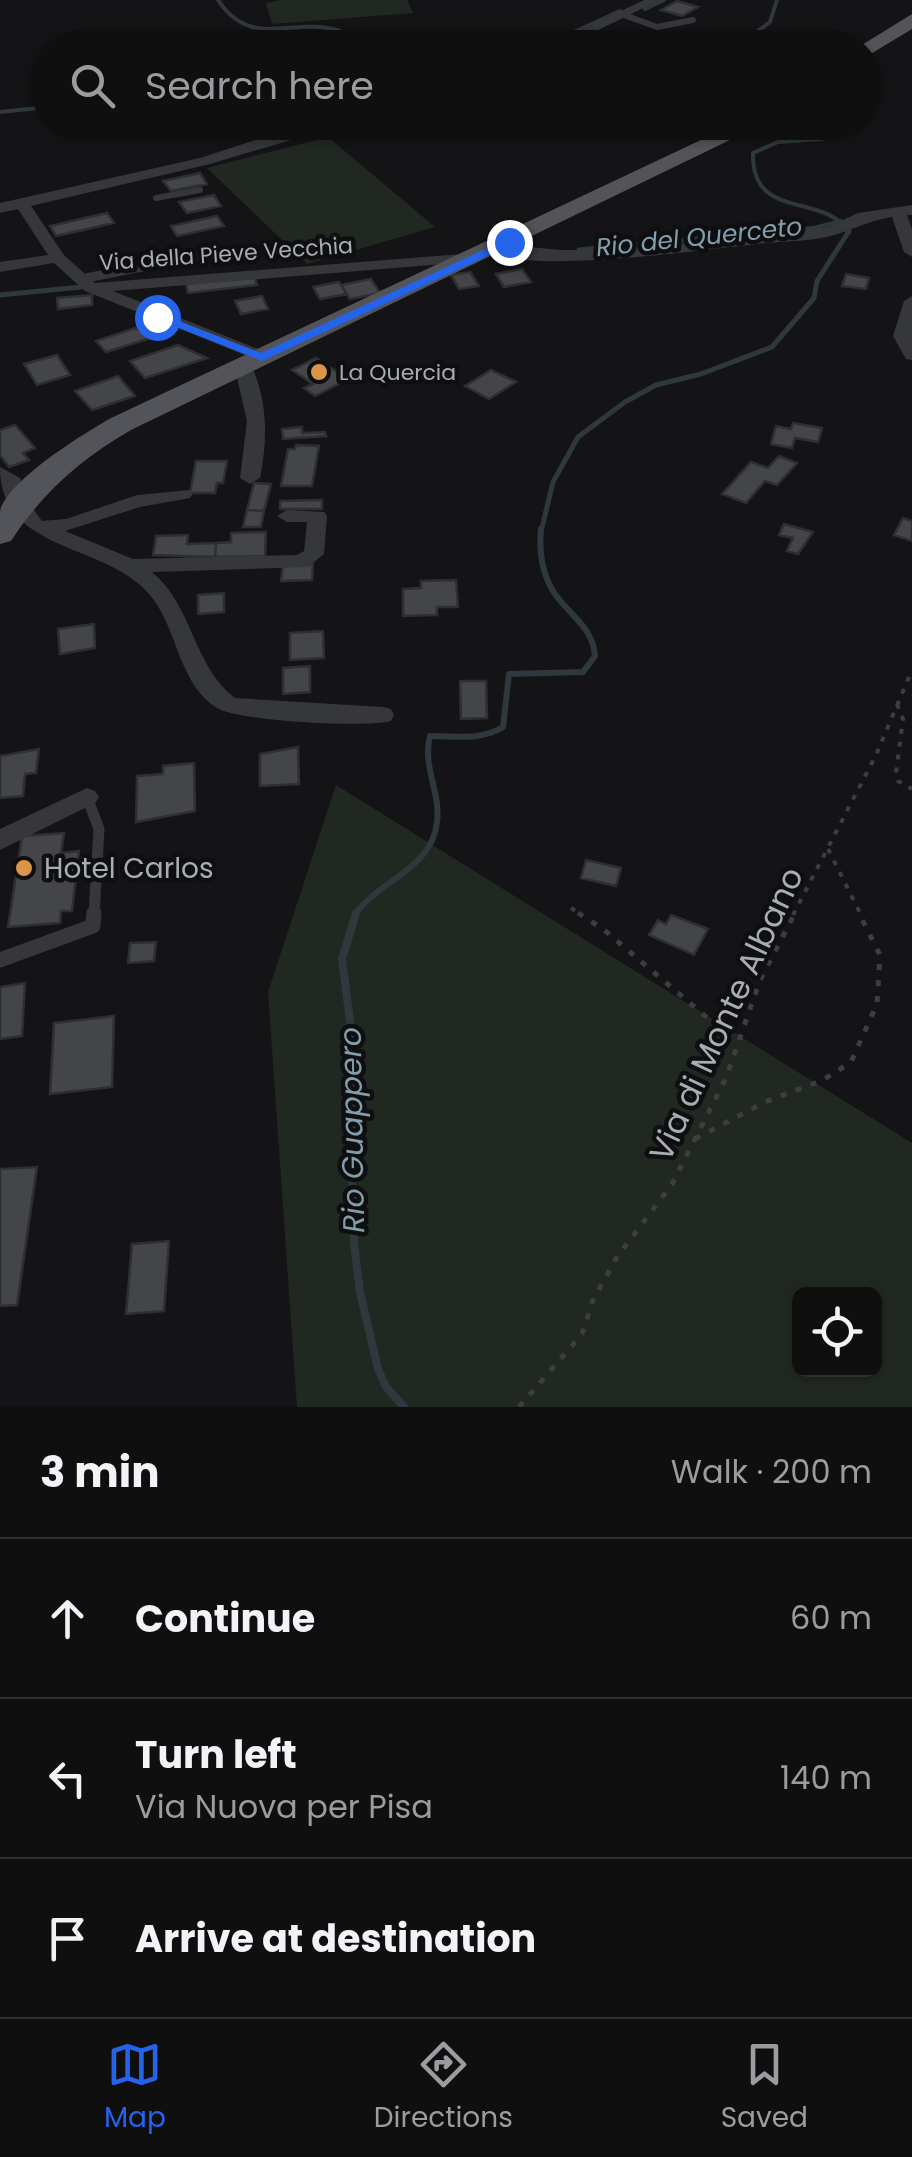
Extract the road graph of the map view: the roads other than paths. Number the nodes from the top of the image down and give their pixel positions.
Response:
1 (654, 0) edge
2 (624, 15) junction
3 (694, 20) dead end
4 (912, 20) edge
5 (590, 30) edge
6 (882, 40) edge
7 (275, 140) edge
8 (720, 140) edge
9 (200, 190) dead end
10 (156, 198) dead end
11 (22, 203) junction
12 (0, 208) edge
13 (905, 212) edge
14 (233, 249) dead end
15 (912, 252) edge
16 (483, 254) junction
17 (58, 258) junction
18 (0, 267) edge
19 (86, 283) junction
20 (912, 301) edge
21 (912, 355) edge
22 (252, 362) junction
23 (0, 472) edge
24 (250, 478) dead end
25 (183, 494) dead end
26 (19, 504) junction
27 (287, 516) dead end
28 (36, 526) junction
29 (0, 534) edge
30 (131, 566) junction
31 (383, 715) dead end
32 (87, 797) joint
33 (0, 840) edge
34 (0, 960) edge

1 - 2 street
2 - 3 lane
2 - 5 street
4 - 6 main road
7 - 11 street
8 - 16 main road
9 - 10 lane
11 - 12 street
11 - 17 street, Via della Pieve Vecchia
13 - 15 street
13 - 16 street, Via della Pieve Vecchia
14 - 19 lane
16 - 19 street, Via della Pieve Vecchia
16 - 22 main road
17 - 18 street
17 - 19 street, Via della Pieve Vecchia
19 - 22 street
20 - 21 street
22 - 24 street
22 - 26 main road
23 - 26 street
25 - 28 street
26 - 28 street
26 - 29 main road
27 - 30 street
28 - 30 street
30 - 31 street
32 - 33 street
32 - 34 lane

